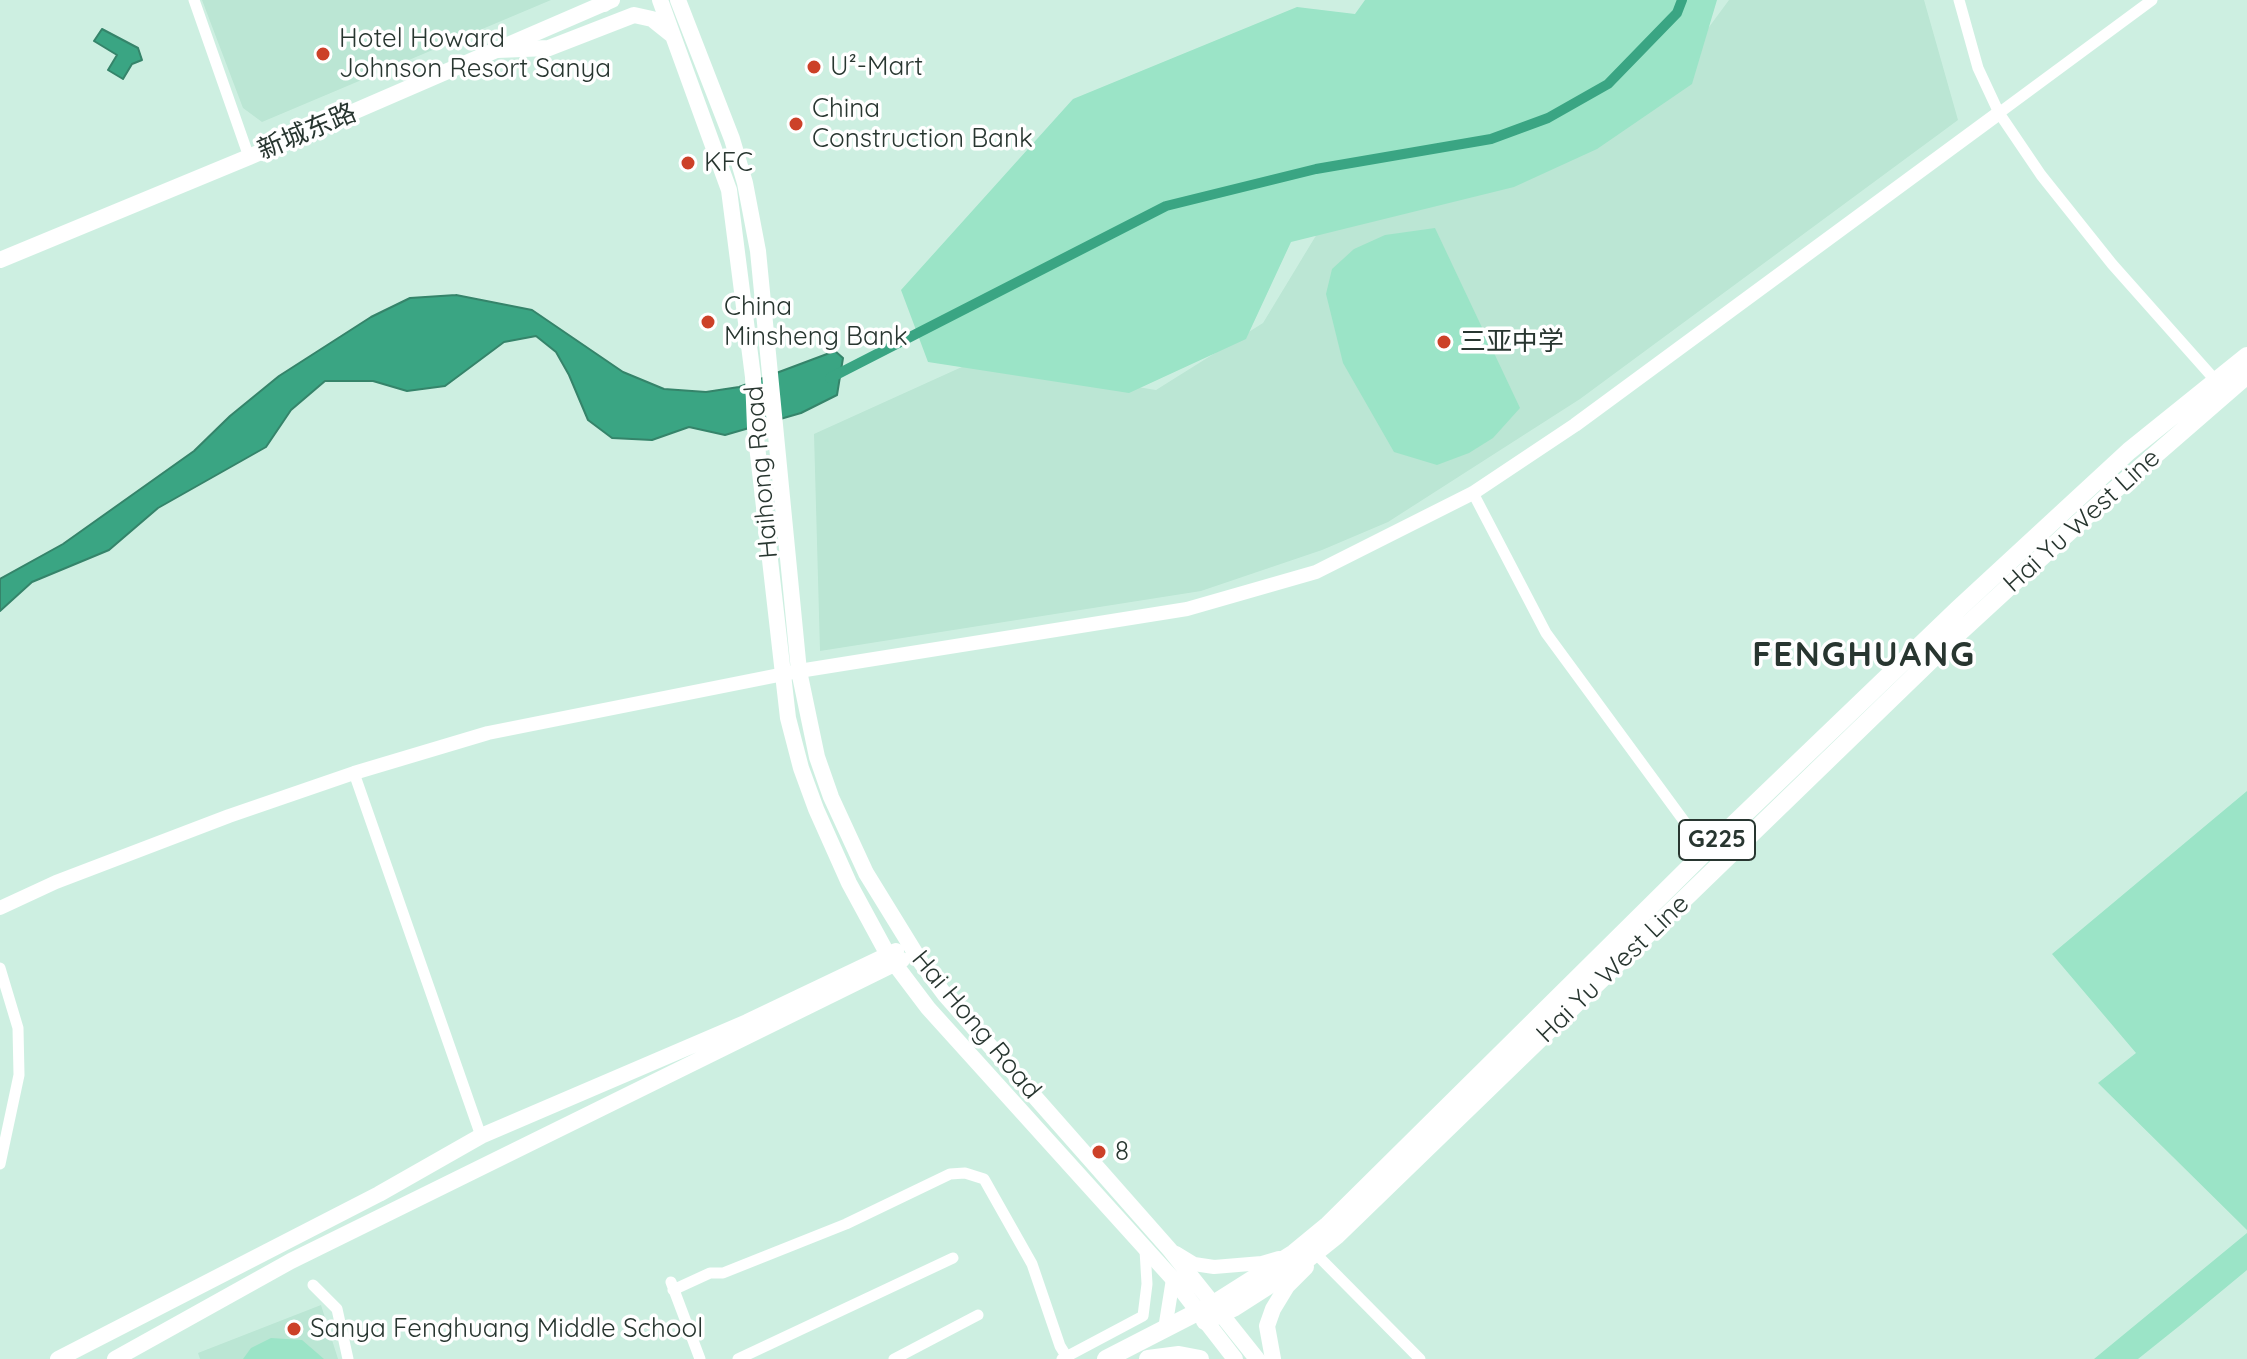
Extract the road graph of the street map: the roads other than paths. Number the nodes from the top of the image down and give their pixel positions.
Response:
1 (194, 0) edge
2 (660, 0) edge
3 (678, 0) edge
4 (688, 0) edge
5 (1959, 0) edge
6 (2152, 0) edge
7 (608, 1) edge
8 (688, 25) junction
9 (674, 36) junction
10 (497, 50) junction
11 (1999, 113) junction
12 (249, 157) junction
13 (0, 260) edge
14 (2247, 356) edge
15 (2247, 375) edge
16 (761, 376) junction
17 (2216, 381) junction
18 (1473, 493) junction
19 (791, 674) junction
20 (354, 773) junction
21 (1706, 851) junction
22 (0, 908) edge
23 (910, 948) junction
24 (892, 960) junction
25 (0, 968) edge
26 (481, 1136) junction
27 (0, 1164) edge
28 (1336, 1236) junction
29 (1145, 1250) junction
30 (1170, 1250) junction
31 (1294, 1253) junction
32 (1317, 1255) junction
33 (953, 1258) dead end
34 (1173, 1279) junction
35 (313, 1285) dead end
36 (1206, 1313) junction
37 (978, 1315) dead end
38 (1165, 1329) junction
39 (1065, 1358) edge
40 (58, 1359) edge
41 (115, 1359) edge
42 (348, 1359) edge
43 (700, 1359) edge
44 (738, 1359) edge
45 (894, 1359) edge
46 (1106, 1359) edge
47 (1127, 1359) edge
48 (1148, 1359) edge
49 (1200, 1359) edge
50 (1235, 1359) edge
51 (1257, 1359) edge
52 (1273, 1359) edge
53 (1420, 1359) edge

1 - 12 street
2 - 9 main road, Haihong Road
3 - 8 main road, Haihong Road
4 - 8 main road
5 - 11 street
6 - 11 street
7 - 10 main road, 新城东路
8 - 16 main road, Haihong Road
9 - 10 main road
9 - 16 main road, Haihong Road
10 - 12 main road, 新城东路
11 - 17 street
11 - 18 street
12 - 13 main road, 新城东路
14 - 17 highway, Hai Yu West Line / G225
15 - 28 highway, Hai Yu West Line / G225
16 - 19 main road, Haihong Road
16 - 19 main road, Haihong Road
17 - 21 highway, Hai Yu West Line / G225
18 - 19 street
18 - 21 street
19 - 20 street
19 - 23 main road, Hai Hong Road
19 - 24 main road, Hai Hong Road
20 - 22 street
20 - 26 street
21 - 31 highway, Hai Yu West Line / G225
23 - 24 main road
23 - 30 main road, Hai Hong Road
24 - 26 main road
24 - 29 main road, Hai Hong Road
24 - 41 main road
25 - 27 street
26 - 40 main road
28 - 32 main road
28 - 36 highway, Hai Yu West Line / G225
29 - 34 main road, Hai Hong Road
29 - 39 street
30 - 31 street
30 - 36 main road, Hai Hong Road
31 - 36 highway, Hai Yu West Line / G225
32 - 52 main road
32 - 53 street
33 - 44 street
34 - 36 main road, Hai Hong Road
34 - 38 street
35 - 42 street
36 - 38 highway, G225
36 - 47 highway, Hai Yu West Line / G225
36 - 50 main road
36 - 51 main road
37 - 45 street
38 - 46 highway, G225
39 - 43 street
48 - 49 highway

